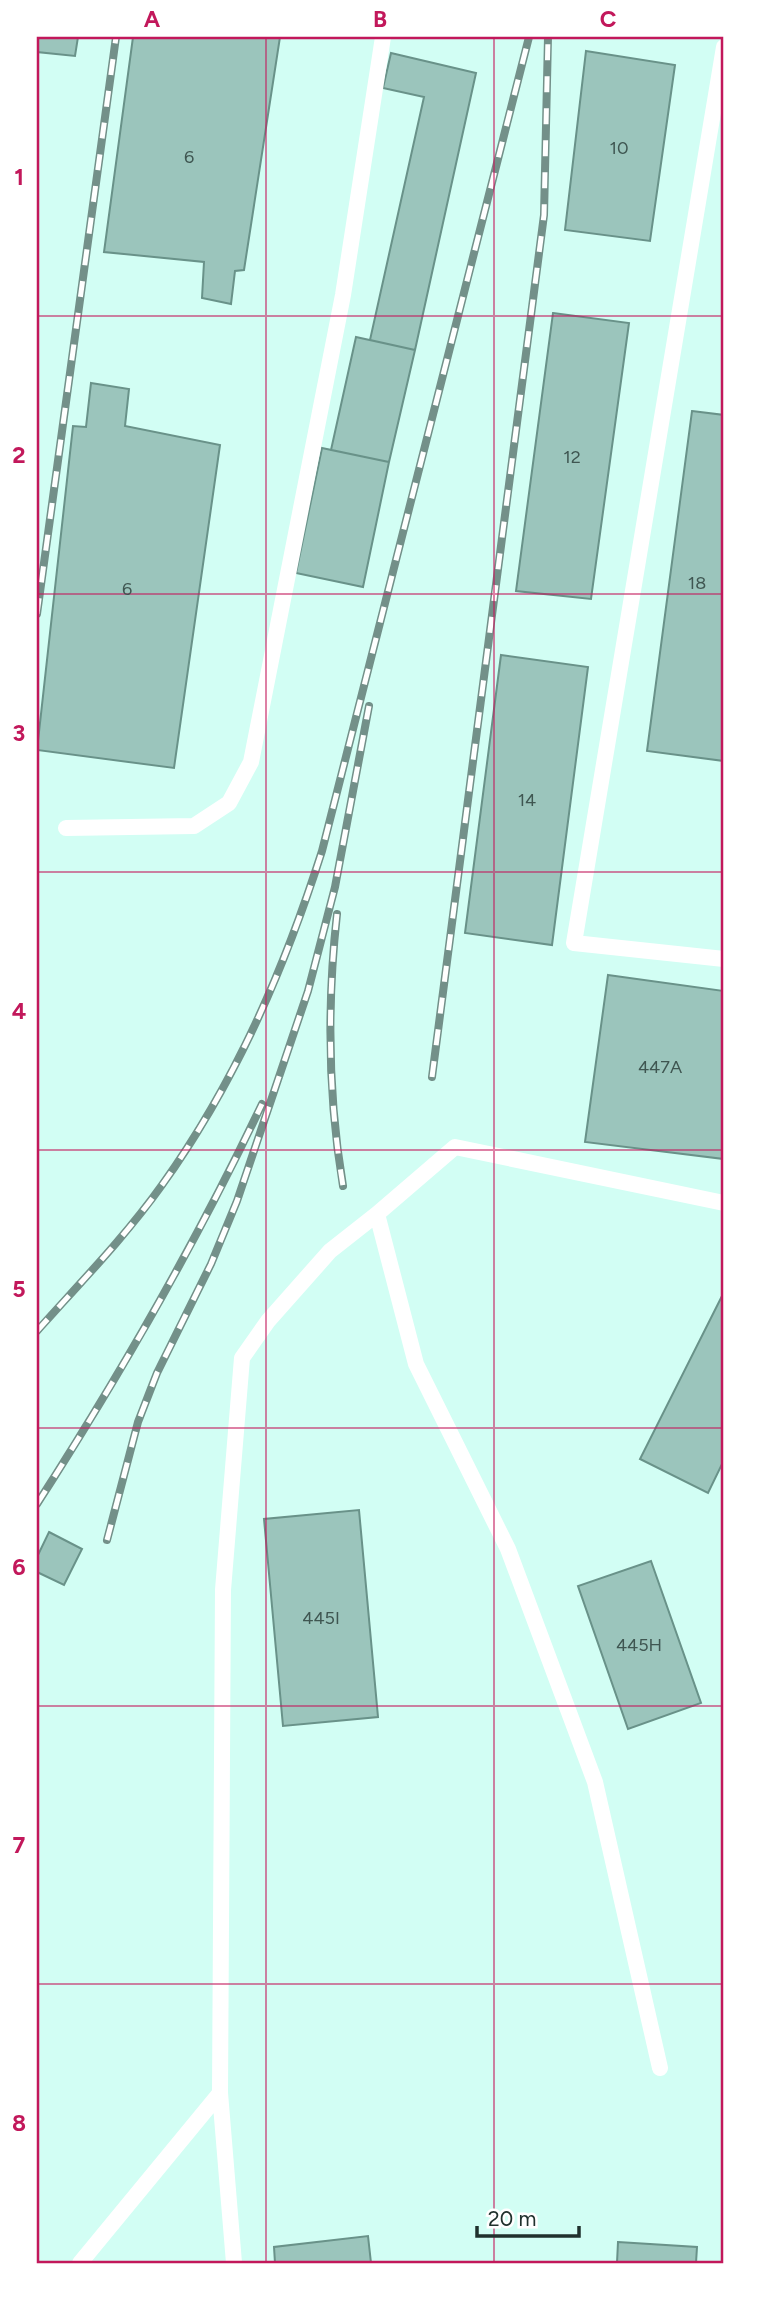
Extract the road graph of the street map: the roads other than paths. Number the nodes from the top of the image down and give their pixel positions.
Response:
1 (383, 37) edge
2 (724, 47) edge
3 (66, 828) dead end
4 (724, 959) edge
5 (724, 1203) edge
6 (377, 1214) junction
7 (660, 2068) dead end
8 (220, 2093) junction
9 (80, 2263) edge
10 (234, 2263) edge

1 - 3 lane
2 - 4 lane
5 - 6 lane
6 - 7 lane
6 - 8 lane
8 - 9 lane
8 - 10 lane

